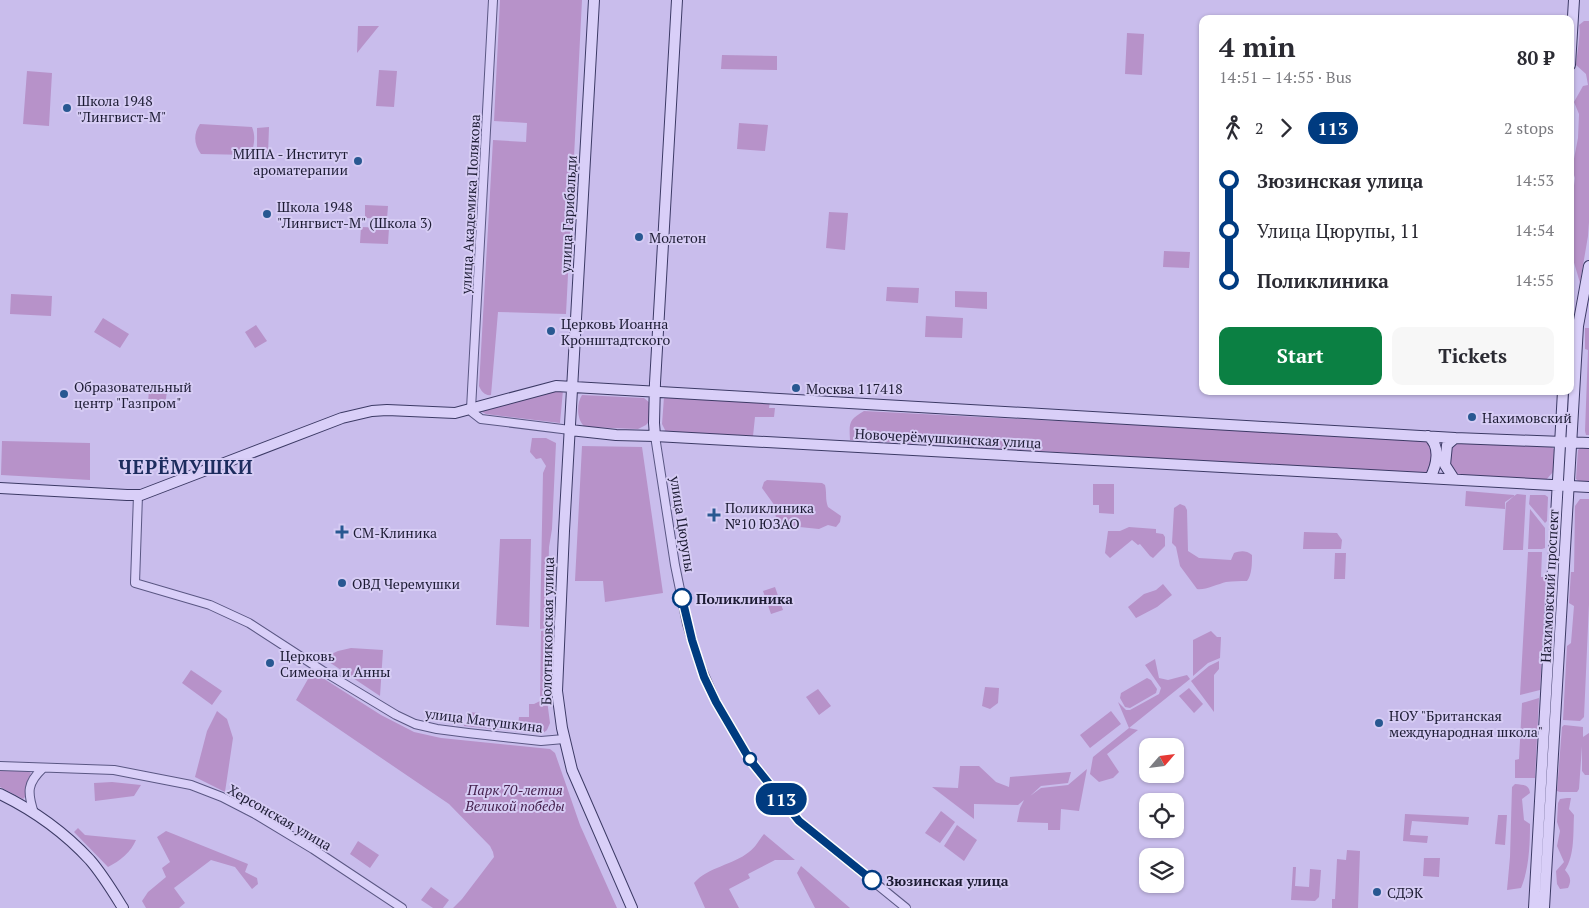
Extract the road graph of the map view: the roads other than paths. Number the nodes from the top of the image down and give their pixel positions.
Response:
1 (493, 0) edge
2 (594, 0) edge
3 (677, 0) edge
4 (1574, 0) edge
5 (1573, 15) edge
6 (1589, 266) edge
7 (1580, 312) junction
8 (1574, 317) edge
9 (1574, 364) edge
10 (572, 387) junction
11 (654, 392) junction
12 (1563, 395) edge
13 (1570, 395) edge
14 (471, 409) junction
15 (570, 430) junction
16 (656, 436) junction
17 (1428, 436) junction
18 (1455, 438) junction
19 (1565, 442) junction
20 (1589, 443) edge
21 (1430, 478) junction
22 (1454, 480) junction
23 (1563, 486) junction
24 (1589, 487) edge
25 (0, 488) edge
26 (138, 495) junction
27 (564, 739) junction
28 (0, 766) edge
29 (43, 768) junction
30 (0, 794) edge
31 (34, 813) junction
32 (123, 908) edge
33 (402, 908) edge
34 (632, 908) edge
35 (906, 908) edge
36 (1539, 908) edge
37 (1552, 908) edge

1 - 14 street, улица Академика Полякова
2 - 10 street, улица Гарибальди
3 - 11 street
4 - 5 street
6 - 7 street, Нахимовский проспект
7 - 8 street
7 - 9 street, Нахимовский проспект
10 - 11 street, Новочерёмушкинская улица
10 - 14 street, Новочерёмушкинская улица
10 - 15 street, улица Гарибальди
11 - 16 street, улица Цюрупы
11 - 17 street, Новочерёмушкинская улица
12 - 19 street, Нахимовский проспект
13 - 19 street, Нахимовский проспект
14 - 15 street, Новочерёмушкинская улица
14 - 26 street, Новочерёмушкинская улица
15 - 16 street, Новочерёмушкинская улица
15 - 27 street, Болотниковская улица
16 - 21 street, Новочерёмушкинская улица
16 - 35 street, улица Цюрупы
17 - 18 street, Новочерёмушкинская улица
17 - 21 street
18 - 19 street, Новочерёмушкинская улица
18 - 22 street
19 - 20 street, Новочерёмушкинская улица
19 - 23 street, Нахимовский проспект
21 - 22 street, Новочерёмушкинская улица
22 - 23 street, Новочерёмушкинская улица
23 - 24 street, Новочерёмушкинская улица
23 - 36 street, Нахимовский проспект
25 - 26 street, Новочерёмушкинская улица
26 - 27 street, улица Матушкина
27 - 34 street, Болотниковская улица
28 - 29 street, Херсонская улица
29 - 31 street
29 - 33 street, Херсонская улица
30 - 31 street
31 - 32 street
36 - 37 street

